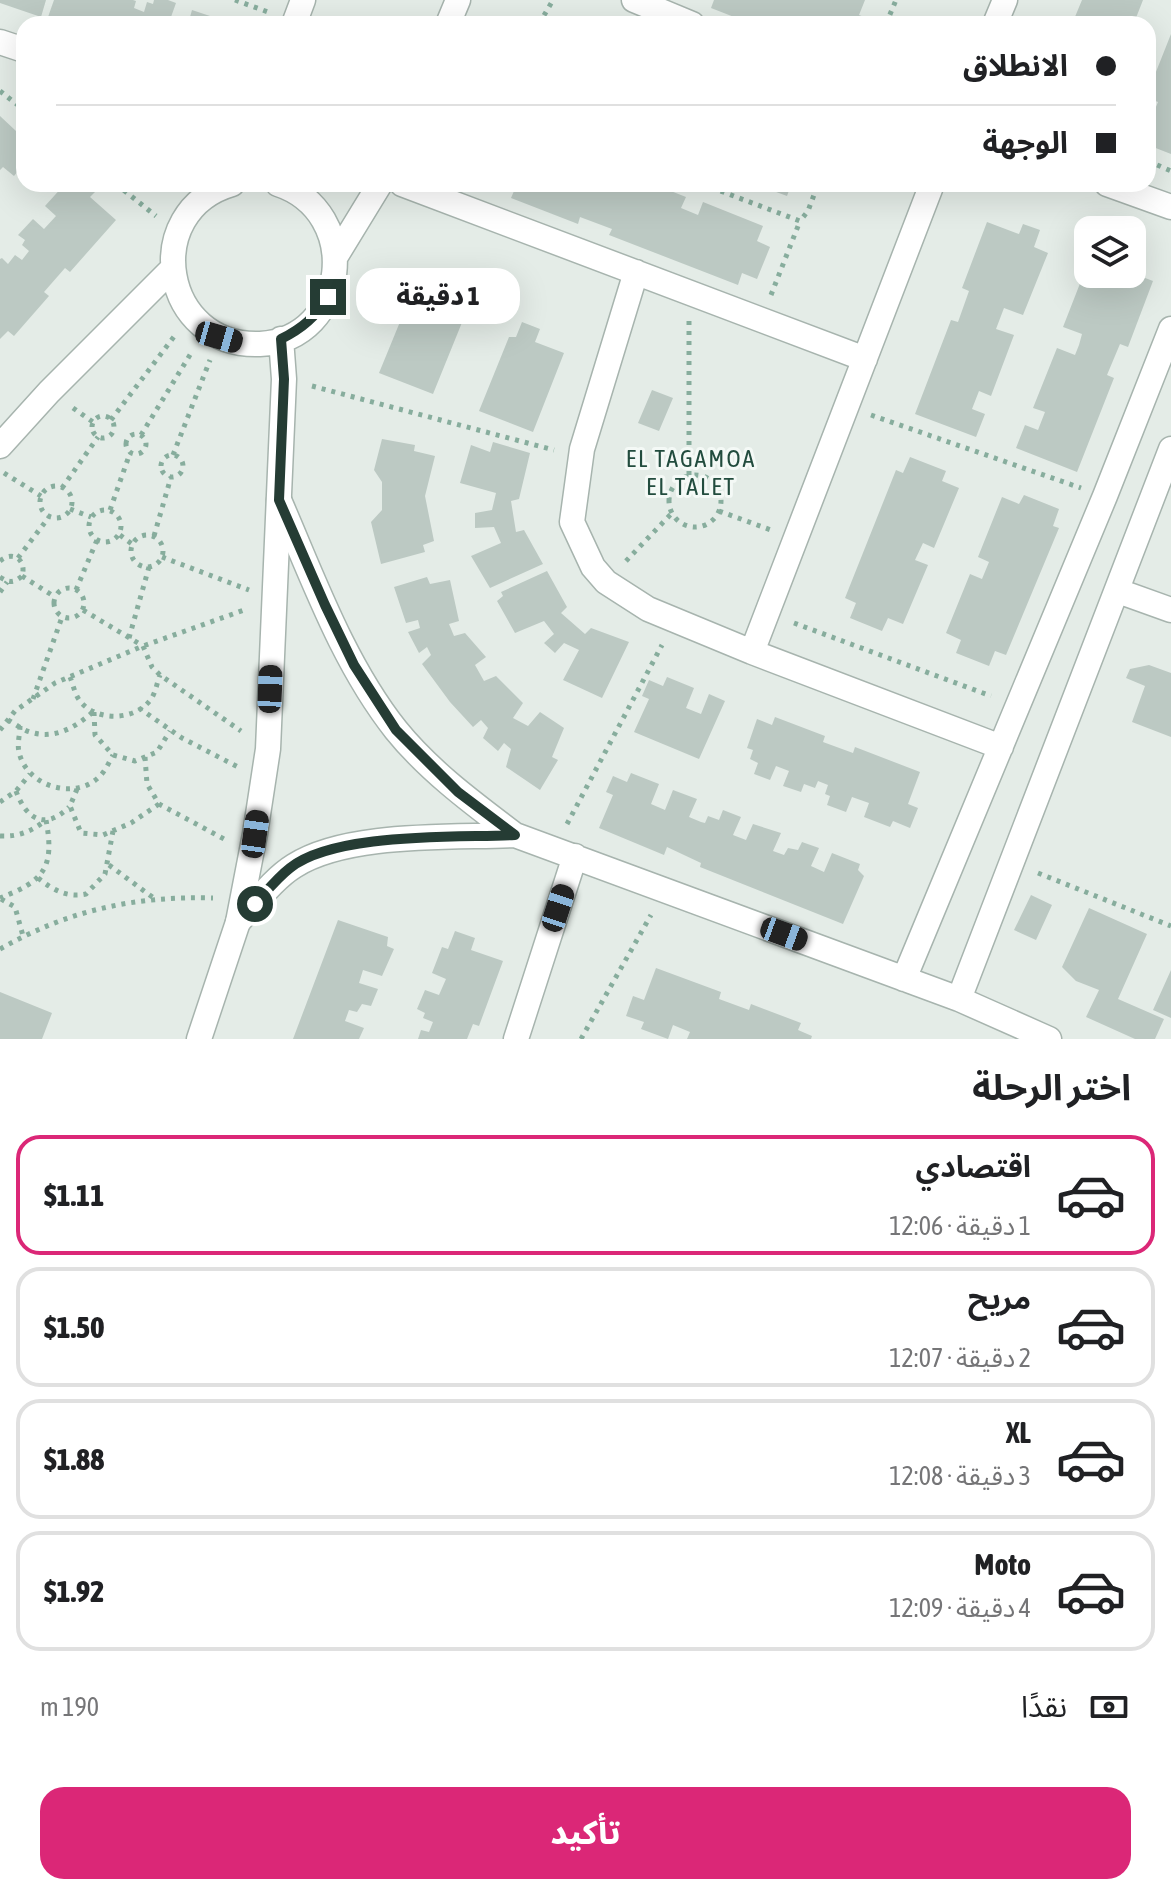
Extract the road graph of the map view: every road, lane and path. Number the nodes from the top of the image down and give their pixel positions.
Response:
1 (634, 0) edge
2 (673, 16) edge
3 (0, 91) edge
4 (16, 104) edge
5 (126, 192) edge
6 (216, 192) edge
7 (296, 192) edge
8 (375, 192) edge
9 (423, 192) edge
10 (723, 192) edge
11 (815, 192) edge
12 (929, 192) edge
13 (1129, 192) edge
14 (1171, 207) edge
15 (800, 221) junction
16 (178, 233) junction
17 (336, 256) junction
18 (172, 269) junction
19 (636, 272) junction
20 (689, 292) junction
21 (762, 319) junction
22 (205, 326) junction
23 (1170, 332) edge
24 (281, 339) junction
25 (865, 359) junction
26 (284, 379) junction
27 (847, 406) junction
28 (111, 420) junction
29 (141, 435) junction
30 (98, 437) junction
31 (0, 446) edge
32 (1171, 449) edge
33 (130, 453) junction
34 (173, 455) junction
35 (582, 457) junction
36 (0, 471) edge
37 (689, 475) junction
38 (171, 477) junction
39 (62, 488) junction
40 (41, 496) junction
41 (1105, 496) junction
42 (279, 500) junction
43 (70, 509) junction
44 (110, 510) junction
45 (719, 511) junction
46 (672, 513) junction
47 (49, 517) junction
48 (91, 517) junction
49 (120, 535) junction
50 (154, 536) junction
51 (97, 540) junction
52 (796, 540) junction
53 (132, 544) junction
54 (162, 557) junction
55 (18, 558) junction
56 (0, 561) edge
57 (149, 567) junction
58 (22, 576) junction
59 (0, 577) edge
60 (7, 582) junction
61 (606, 582) junction
62 (76, 590) junction
63 (1118, 591) junction
64 (0, 592) edge
65 (55, 597) junction
66 (273, 599) junction
67 (83, 610) junction
68 (1171, 610) edge
69 (767, 613) junction
70 (62, 617) junction
71 (676, 620) junction
72 (129, 638) junction
73 (143, 646) junction
74 (752, 652) junction
75 (160, 675) junction
76 (70, 677) junction
77 (33, 699) junction
78 (1018, 706) junction
79 (139, 708) junction
80 (94, 711) junction
81 (8, 720) junction
82 (20, 726) junction
83 (0, 730) edge
84 (170, 730) junction
85 (1001, 747) junction
86 (268, 749) junction
87 (113, 755) junction
88 (145, 757) junction
89 (30, 774) junction
90 (262, 780) junction
91 (77, 789) junction
92 (16, 791) junction
93 (0, 802) edge
94 (159, 804) junction
95 (70, 806) junction
96 (46, 820) junction
97 (113, 831) junction
98 (515, 835) junction
99 (0, 836) edge
100 (564, 852) junction
101 (251, 853) junction
102 (1011, 862) junction
103 (109, 865) junction
104 (38, 878) junction
105 (665, 890) junction
106 (0, 899) edge
107 (155, 899) junction
108 (240, 911) junction
109 (1171, 926) edge
110 (23, 936) junction
111 (0, 949) edge
112 (904, 979) junction
113 (959, 999) junction
114 (199, 1039) edge
115 (516, 1039) edge
116 (581, 1039) edge
117 (1049, 1039) edge

1 - 2 street
3 - 4 path
5 - 16 path
6 - 16 street
7 - 17 street
8 - 17 street
9 - 19 street
10 - 15 path
11 - 15 path
12 - 25 street
13 - 14 street
15 - 21 path
16 - 18 street
17 - 24 street
18 - 22 street
18 - 31 street
19 - 20 street
19 - 35 street
20 - 21 street
20 - 37 path
21 - 25 street
22 - 24 street
22 - 28 path
22 - 29 path
22 - 34 path
23 - 41 street
24 - 26 street
25 - 27 street
26 - 35 path
26 - 42 street
27 - 41 path
27 - 52 street
28 - 30 path
28 - 30 path
29 - 33 path
29 - 33 path
30 - 39 path
32 - 63 street
33 - 44 path
34 - 38 path
34 - 38 path
35 - 61 street
36 - 40 path
37 - 45 path
37 - 46 path
38 - 50 path
39 - 40 path
39 - 43 path
40 - 47 path
41 - 78 street
42 - 66 street
42 - 98 street
43 - 47 path
43 - 48 path
44 - 48 path
44 - 49 path
45 - 46 path
45 - 52 path
46 - 61 path
47 - 55 path
48 - 51 path
49 - 51 path
49 - 53 path
50 - 53 path
50 - 54 path
51 - 62 path
52 - 69 street
53 - 57 path
54 - 57 path
54 - 66 path
55 - 56 path
55 - 58 path
57 - 72 path
58 - 60 path
58 - 65 path
59 - 60 path
60 - 64 path
61 - 71 street
62 - 65 path
62 - 67 path
63 - 68 street
63 - 102 street
65 - 70 path
66 - 73 path
66 - 86 street
67 - 70 path
67 - 72 path
69 - 74 street
69 - 78 path
70 - 77 path
71 - 74 street
71 - 100 path
72 - 73 path
73 - 75 path
73 - 76 path
74 - 85 street
75 - 79 path
75 - 86 path
76 - 77 path
76 - 80 path
77 - 81 path
78 - 85 street
79 - 80 path
79 - 84 path
80 - 82 path
80 - 87 path
81 - 82 path
81 - 83 path
82 - 89 path
84 - 88 path
84 - 90 path
85 - 112 street
86 - 90 street
87 - 88 path
87 - 91 path
88 - 94 path
89 - 91 path
89 - 92 path
90 - 101 street
91 - 95 path
92 - 93 path
92 - 96 path
94 - 97 path
94 - 101 path
95 - 96 path
95 - 97 path
96 - 99 path
96 - 104 path
97 - 103 path
98 - 100 street
98 - 108 street
100 - 105 street
100 - 115 street
101 - 108 street
102 - 109 path
102 - 113 street
103 - 104 path
103 - 107 path
104 - 106 path
105 - 112 street
105 - 116 path
106 - 110 path
107 - 108 path
107 - 110 path
108 - 114 street
110 - 111 path
112 - 113 street
113 - 117 street

